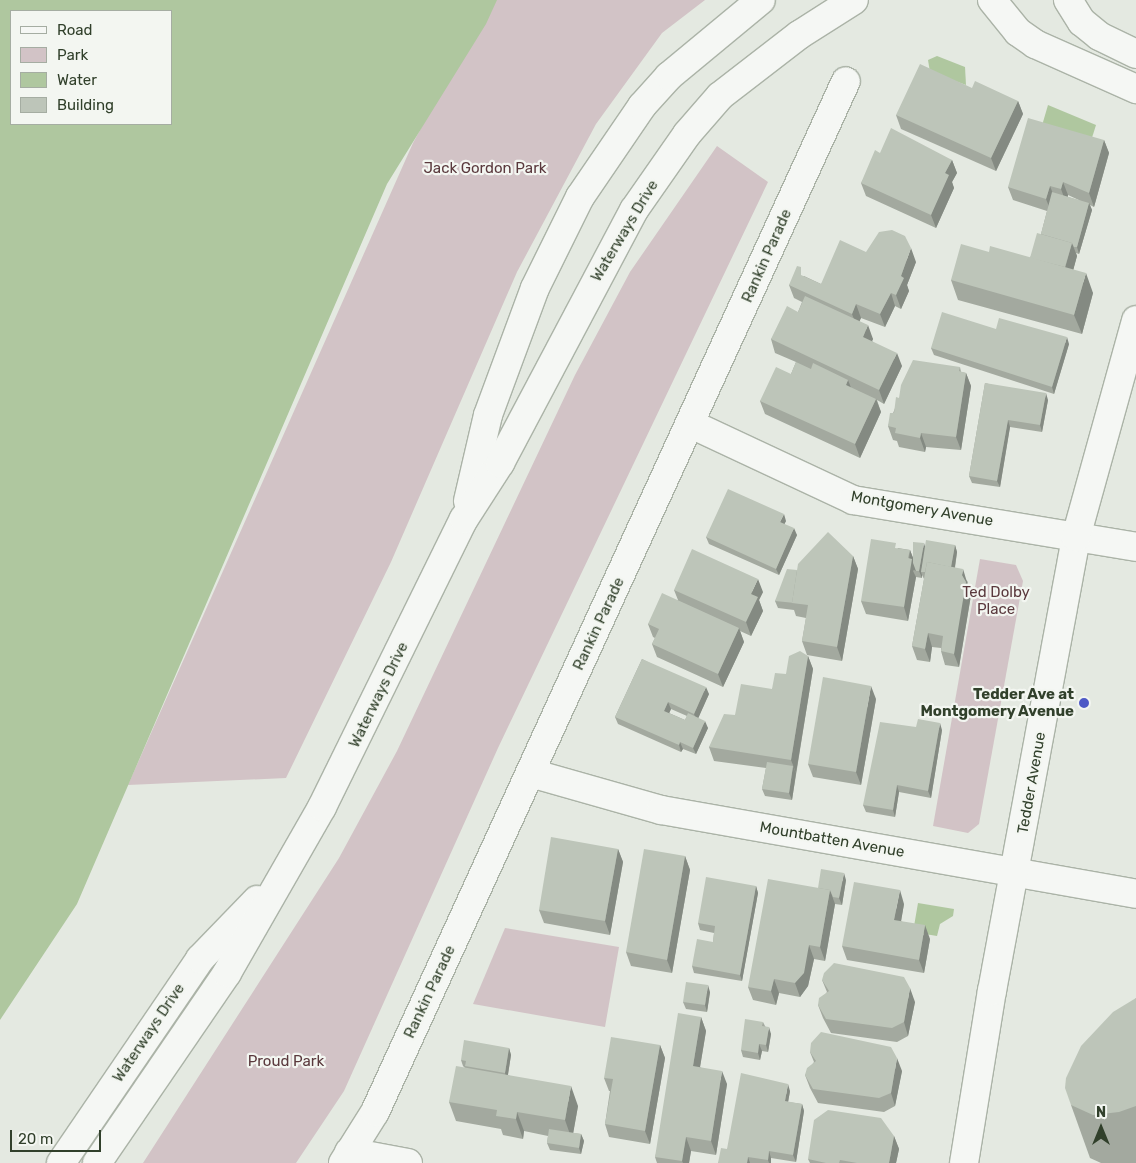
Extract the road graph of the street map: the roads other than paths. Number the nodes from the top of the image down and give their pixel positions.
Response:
1 (761, 0) edge
2 (854, 0) edge
3 (992, 0) edge
4 (1068, 0) edge
5 (1136, 54) edge
6 (846, 81) dead end
7 (1136, 89) edge
8 (1136, 320) edge
9 (691, 424) junction
10 (464, 519) junction
11 (1076, 537) junction
12 (1136, 547) edge
13 (530, 773) junction
14 (287, 868) junction
15 (1016, 874) junction
16 (1136, 894) edge
17 (346, 1158) edge
18 (61, 1163) edge
19 (97, 1163) edge
20 (408, 1163) edge
21 (964, 1163) edge

1 - 10 street, Waterways Drive
2 - 10 street, Waterways Drive
3 - 7 street
4 - 5 street
6 - 9 street, Rankin Parade
8 - 11 street, Tedder Avenue
9 - 11 street, Montgomery Avenue
9 - 13 street, Rankin Parade
10 - 14 street, Waterways Drive
11 - 12 street, Montgomery Avenue
11 - 15 street, Tedder Avenue
13 - 15 street, Mountbatten Avenue
13 - 17 street, Rankin Parade
14 - 18 street, Waterways Drive
14 - 19 street, Waterways Drive
15 - 16 street, Mountbatten Avenue
15 - 21 street, Tedder Avenue
17 - 20 street

